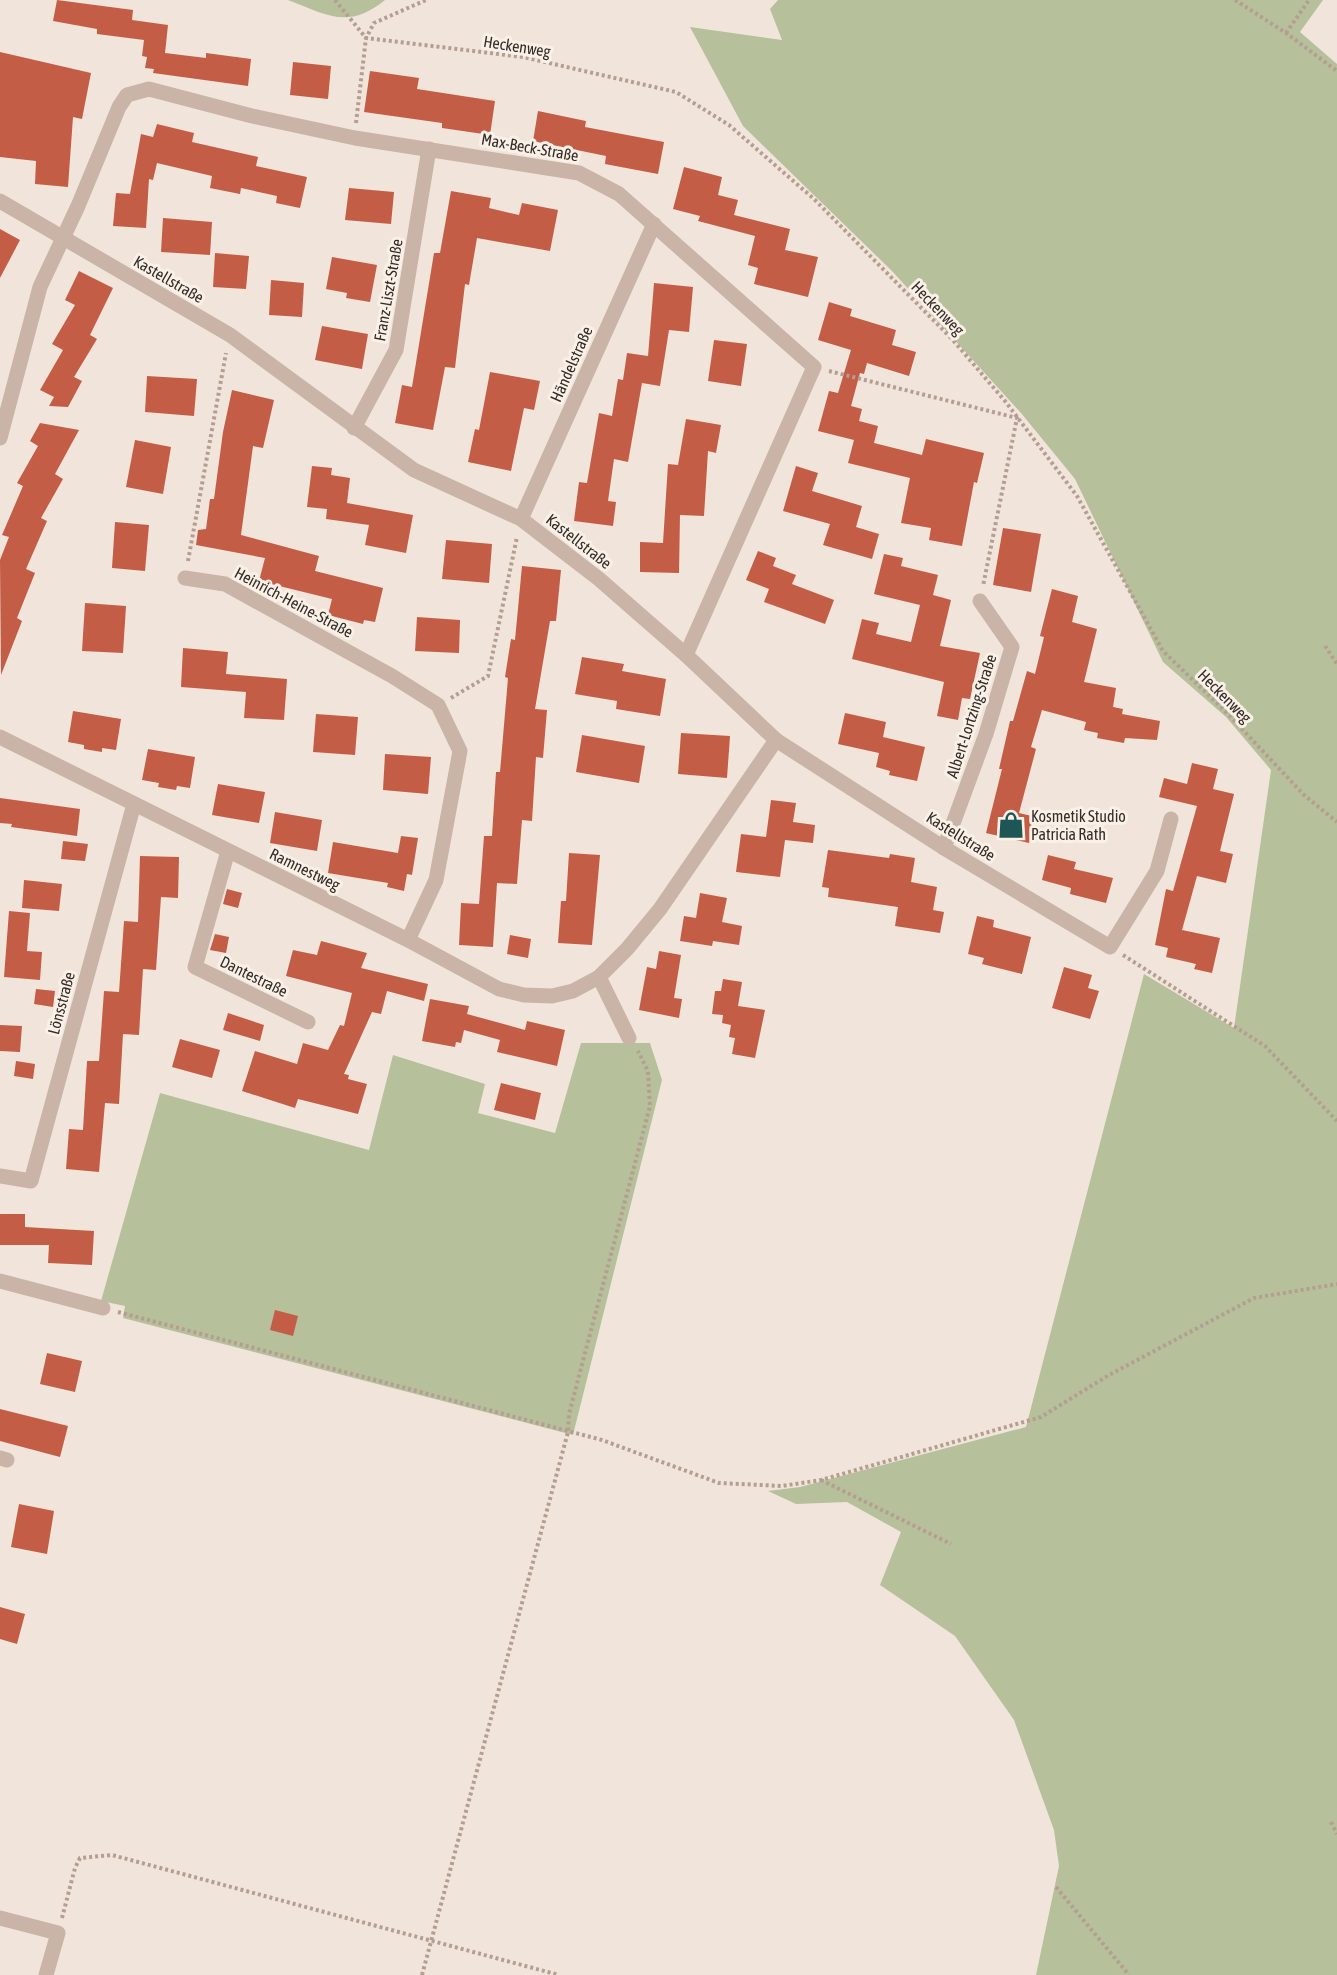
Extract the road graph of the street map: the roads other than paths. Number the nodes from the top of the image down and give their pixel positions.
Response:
1 (429, 149) junction
2 (0, 201) edge
3 (654, 224) junction
4 (63, 239) junction
5 (354, 428) junction
6 (0, 438) edge
7 (521, 519) junction
8 (185, 578) road end
9 (980, 601) road end
10 (686, 656) junction
11 (0, 737) edge
12 (776, 740) junction
13 (134, 804) junction
14 (1171, 819) dead end
15 (944, 848) junction
16 (228, 851) junction
17 (408, 940) junction
18 (599, 977) junction
19 (308, 1022) dead end
20 (629, 1038) road end
21 (0, 1176) edge
22 (0, 1281) edge
23 (103, 1308) road end
24 (0, 1918) edge
25 (46, 1975) edge

1 - 3 street, Max-Beck-Straße
1 - 4 street, Max-Beck-Straße
1 - 5 street, Franz-Liszt-Straße
2 - 4 street, Kastellstraße
3 - 7 street, Händelstraße
3 - 10 street, Max-Beck-Straße
4 - 5 street, Kastellstraße
4 - 6 street
5 - 7 street, Kastellstraße
7 - 10 street, Kastellstraße
8 - 17 street, Heinrich-Heine-Straße
9 - 15 street, Albert-Lortzing-Straße
10 - 12 street, Kastellstraße
11 - 13 street, Ramnestweg
12 - 15 street, Kastellstraße
12 - 18 street, Ramnestweg
13 - 16 street, Ramnestweg
13 - 21 street, Lönsstraße
14 - 15 street, Kastellstraße
16 - 17 street, Ramnestweg
16 - 19 street, Dantestraße
17 - 18 street, Ramnestweg
18 - 20 street
22 - 23 street
24 - 25 street

